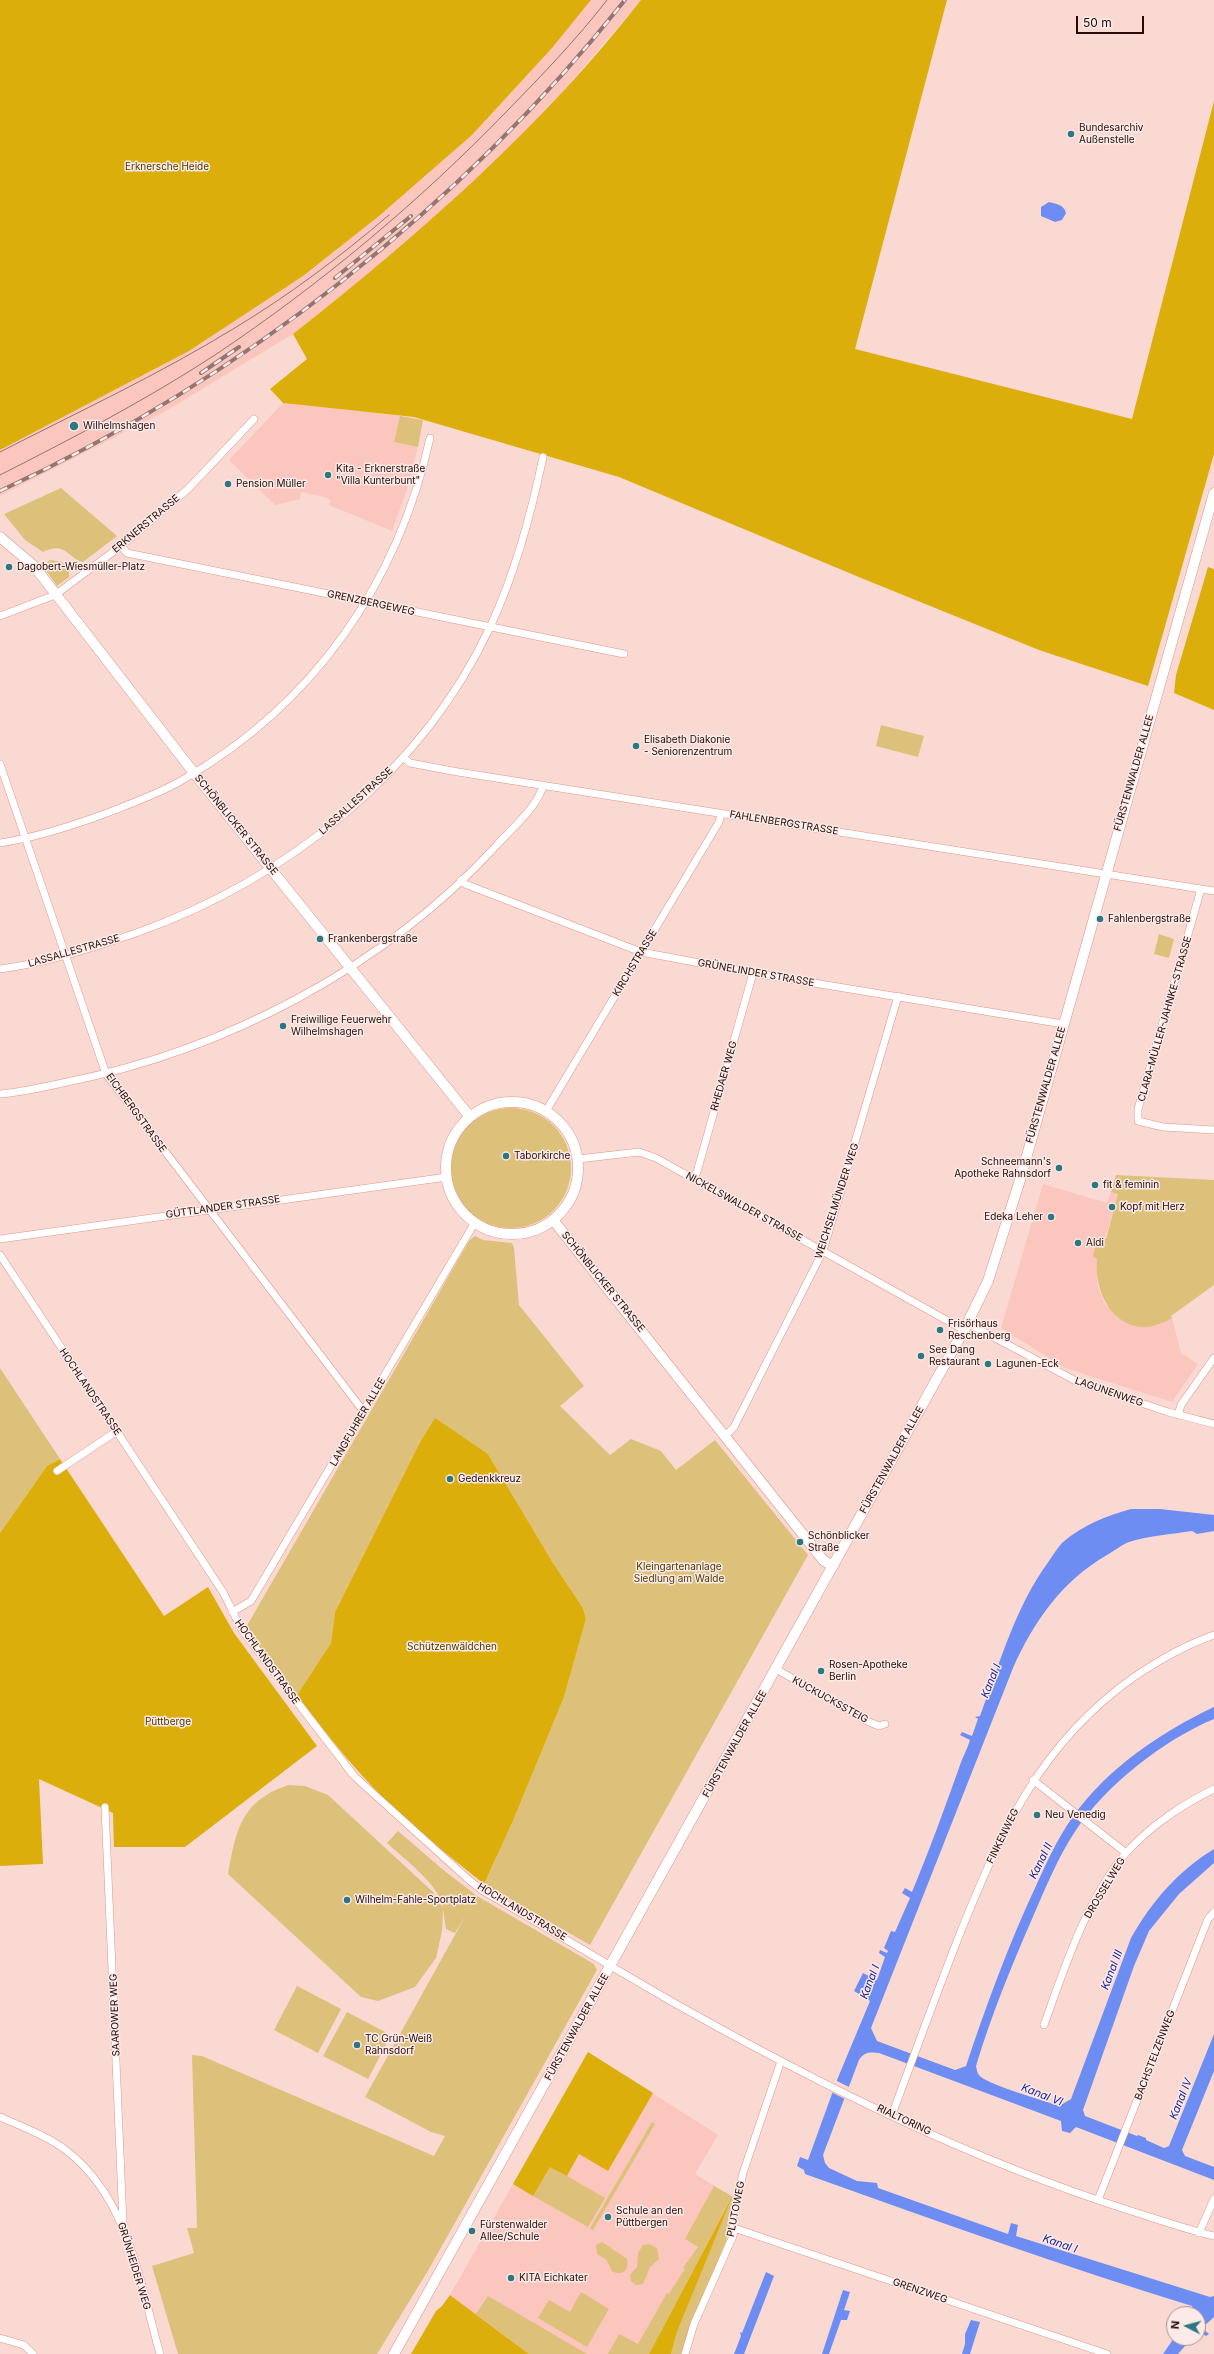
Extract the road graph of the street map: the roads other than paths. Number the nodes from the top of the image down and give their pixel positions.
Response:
1 (254, 419) dead end
2 (430, 438) dead end
3 (543, 456) dead end
4 (1214, 493) edge
5 (0, 537) edge
6 (121, 546) junction
7 (56, 595) junction
8 (366, 602) junction
9 (0, 616) edge
10 (490, 628) junction
11 (624, 654) dead end
12 (403, 757) junction
13 (0, 764) edge
14 (194, 773) junction
15 (543, 785) junction
16 (721, 814) junction
17 (26, 838) junction
18 (0, 843) edge
19 (271, 868) junction
20 (1106, 874) junction
21 (461, 880) junction
22 (1201, 889) junction
23 (1214, 891) edge
24 (641, 952) junction
25 (65, 956) junction
26 (350, 968) junction
27 (0, 969) edge
28 (753, 973) junction
29 (898, 996) junction
30 (1063, 1024) junction
31 (106, 1074) junction
32 (0, 1094) edge
33 (546, 1111) junction
34 (470, 1116) junction
35 (1214, 1130) edge
36 (578, 1159) junction
37 (447, 1177) junction
38 (693, 1178) junction
39 (208, 1210) junction
40 (553, 1220) junction
41 (474, 1224) junction
42 (0, 1239) edge
43 (823, 1251) junction
44 (0, 1255) edge
45 (965, 1326) junction
46 (1214, 1358) edge
47 (364, 1412) junction
48 (1178, 1415) junction
49 (1214, 1424) edge
50 (117, 1431) junction
51 (725, 1436) junction
52 (57, 1471) dead end
53 (833, 1566) junction
54 (232, 1612) junction
55 (1214, 1635) edge
56 (776, 1669) junction
57 (885, 1724) dead end
58 (1033, 1780) junction
59 (1214, 1789) edge
60 (105, 1807) dead end
61 (1126, 1853) junction
62 (1214, 1912) edge
63 (610, 1966) junction
64 (1044, 2025) dead end
65 (781, 2061) junction
66 (892, 2115) junction
67 (0, 2117) edge
68 (1214, 2198) edge
69 (1098, 2200) junction
70 (123, 2223) junction
71 (734, 2228) junction
72 (1199, 2233) junction
73 (1214, 2236) edge
74 (0, 2338) edge
75 (33, 2353) edge
76 (160, 2354) edge
77 (394, 2354) edge
78 (686, 2354) edge
79 (1107, 2354) edge

1 - 6 street, ERKNERSTRASSE
2 - 8 street
3 - 10 street, LASSALLESTRASSE
4 - 20 main road, FÜRSTENWALDER ALLEE
5 - 7 main road, SCHÖNBLICKER STRASSE
6 - 7 street, ERKNERSTRASSE
6 - 8 street, GRENZBERGEWEG
7 - 9 street, ERKNERSTRASSE
7 - 14 main road, SCHÖNBLICKER STRASSE
8 - 10 street, GRENZBERGEWEG
8 - 14 street
10 - 11 street, GRENZBERGEWEG
10 - 12 street, LASSALLESTRASSE
12 - 15 street, FAHLENBERGSTRASSE
12 - 19 street, LASSALLESTRASSE
13 - 17 street, EICHBERGSTRASSE
14 - 17 street
14 - 19 main road, SCHÖNBLICKER STRASSE
15 - 16 street, FAHLENBERGSTRASSE
15 - 21 street
16 - 20 street, FAHLENBERGSTRASSE
16 - 24 street, KIRCHSTRASSE
17 - 18 street
17 - 25 street, EICHBERGSTRASSE
19 - 25 street, LASSALLESTRASSE
19 - 26 main road, SCHÖNBLICKER STRASSE
20 - 22 street, FAHLENBERGSTRASSE
20 - 30 main road, FÜRSTENWALDER ALLEE
21 - 24 street, GRÜNELINDER STRASSE
21 - 26 street
22 - 23 street, FAHLENBERGSTRASSE
22 - 35 street, CLARA-MÜLLER-JAHNKE-STRASSE
24 - 28 street, GRÜNELINDER STRASSE
24 - 33 street, KIRCHSTRASSE
25 - 27 street, LASSALLESTRASSE
25 - 31 street, EICHBERGSTRASSE
26 - 31 street
26 - 34 main road, SCHÖNBLICKER STRASSE
28 - 29 street, GRÜNELINDER STRASSE
28 - 38 street, RHEDAER WEG
29 - 30 street, GRÜNELINDER STRASSE
29 - 43 street, WEICHSELMÜNDER WEG
30 - 45 main road, FÜRSTENWALDER ALLEE
31 - 32 street
31 - 39 street, EICHBERGSTRASSE
33 - 34 main road
33 - 36 main road
34 - 37 main road
36 - 38 street, NICKELSWALDER STRASSE
36 - 40 main road
37 - 39 street, GÜTTLANDER STRASSE
37 - 41 main road
38 - 43 street, NICKELSWALDER STRASSE
39 - 42 street, GÜTTLANDER STRASSE
39 - 47 street, EICHBERGSTRASSE
40 - 41 main road
40 - 51 main road, SCHÖNBLICKER STRASSE
41 - 47 street, LANGFUHRER ALLEE
43 - 45 street, NICKELSWALDER STRASSE
43 - 51 street, WEICHSELMÜNDER WEG
44 - 50 street, HOCHLANDSTRASSE
45 - 48 street, LAGUNENWEG
45 - 53 main road, FÜRSTENWALDER ALLEE
46 - 48 street
47 - 54 street, LANGFUHRER ALLEE
48 - 49 street, LAGUNENWEG
50 - 52 street
50 - 54 street, HOCHLANDSTRASSE
51 - 53 main road, SCHÖNBLICKER STRASSE
53 - 56 main road, FÜRSTENWALDER ALLEE
54 - 63 street, HOCHLANDSTRASSE
55 - 58 street, FINKENWEG
56 - 57 street, KUCKUCKSSTEIG
56 - 63 main road, FÜRSTENWALDER ALLEE
58 - 61 street
58 - 66 street, FINKENWEG
59 - 61 street, DROSSELWEG
60 - 70 street, SAAROWER WEG
61 - 64 street, DROSSELWEG
62 - 69 street, BACHSTELZENWEG
63 - 65 street, RIALTORING
63 - 77 main road, FÜRSTENWALDER ALLEE
65 - 66 street, RIALTORING
65 - 71 street, PLUTOWEG
66 - 69 street, RIALTORING
67 - 70 street, GRÜNHEIDER WEG
68 - 72 street
69 - 72 street, RIALTORING
70 - 76 street, GRÜNHEIDER WEG
71 - 78 street, PLUTOWEG
71 - 79 street, GRENZWEG
72 - 73 street, RIALTORING
74 - 75 street

